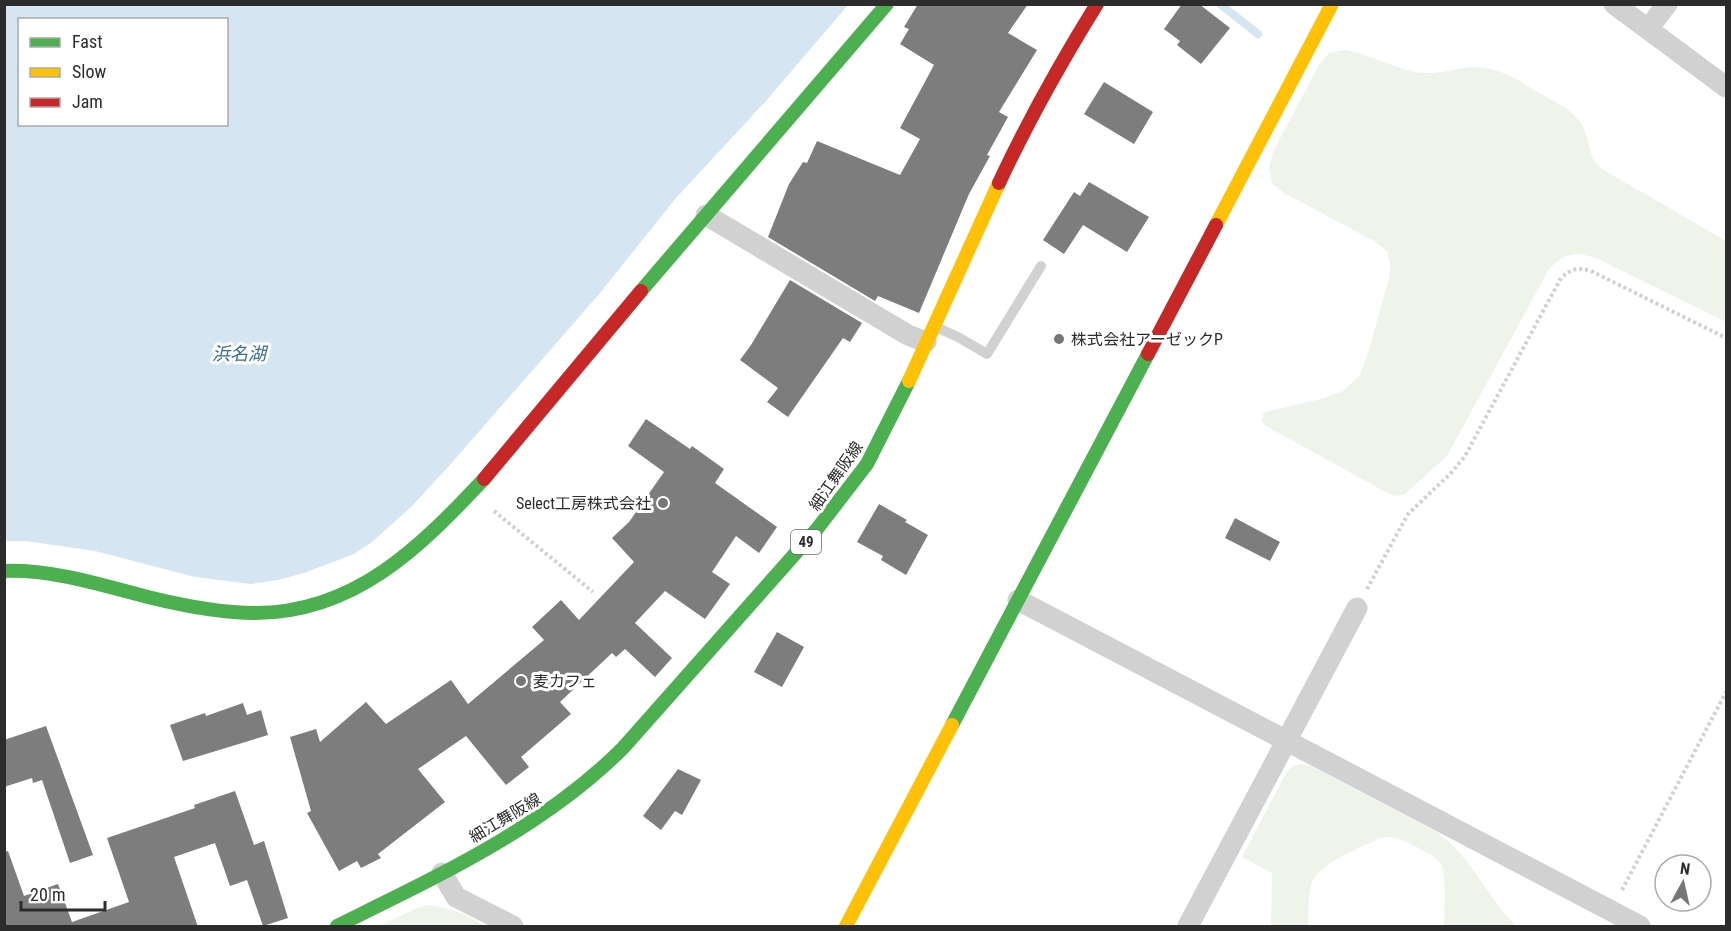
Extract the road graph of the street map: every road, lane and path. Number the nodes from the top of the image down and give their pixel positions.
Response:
1 (887, 4) edge
2 (1097, 4) edge
3 (1332, 4) edge
4 (1614, 4) edge
5 (1667, 4) edge
6 (1648, 29) junction
7 (1726, 87) edge
8 (706, 215) junction
9 (1041, 266) dead end
10 (929, 334) junction
11 (1726, 338) edge
12 (472, 493) junction
13 (4, 571) edge
14 (593, 592) dead end
15 (1018, 600) junction
16 (1357, 608) joint
17 (1726, 692) edge
18 (1286, 741) junction
19 (442, 873) junction
20 (1611, 911) junction
21 (337, 927) edge
22 (513, 927) edge
23 (846, 927) edge
24 (1188, 927) edge
25 (1640, 927) edge

1 - 8 street
2 - 10 street, 細江舞阪線 / 49
3 - 15 street
4 - 6 street
5 - 6 street
6 - 7 street
8 - 10 street
8 - 12 street
9 - 10 lane
10 - 19 street, 細江舞阪線 / 49
11 - 16 path
12 - 13 street
12 - 14 path
15 - 18 street
15 - 23 street
16 - 18 street
17 - 20 path
18 - 20 street
18 - 24 street
19 - 21 street, 細江舞阪線 / 49
19 - 22 street
20 - 25 street

